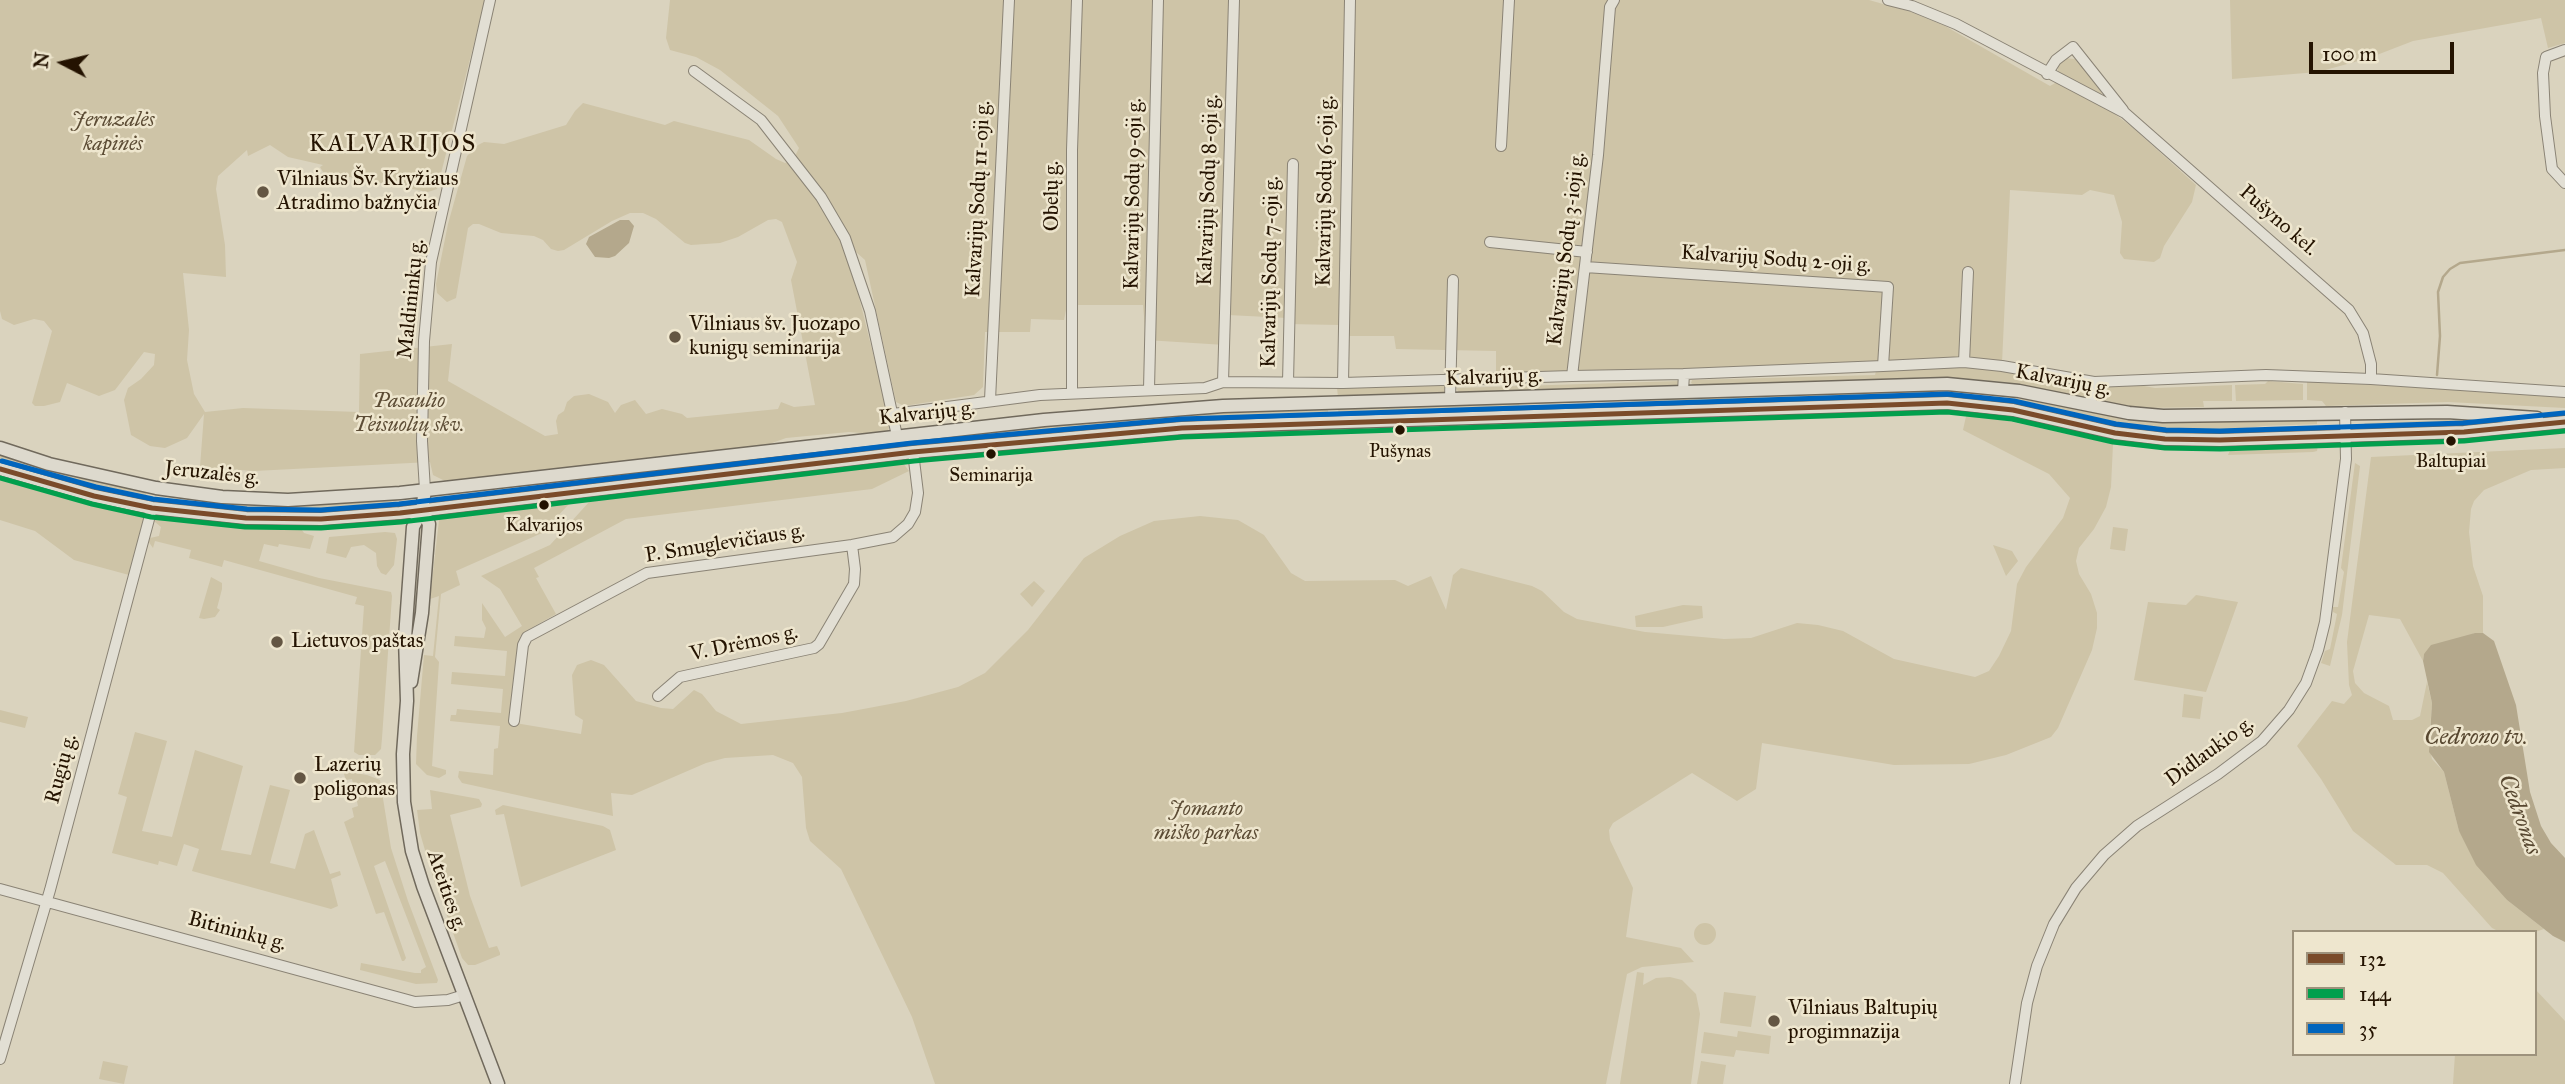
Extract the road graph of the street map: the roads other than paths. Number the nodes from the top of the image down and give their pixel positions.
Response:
1 (490, 0) edge
2 (1009, 0) edge
3 (1077, 0) edge
4 (1158, 0) edge
5 (1234, 0) edge
6 (1350, 0) edge
7 (1509, 0) edge
8 (1614, 0) edge
9 (1888, 0) edge
10 (2565, 50) edge
11 (694, 71) dead end
12 (2047, 74) junction
13 (2125, 113) junction
14 (1501, 146) dead end
15 (1293, 164) dead end
16 (2565, 183) edge
17 (1490, 242) dead end
18 (1587, 252) junction
19 (1586, 267) junction
20 (1968, 272) dead end
21 (1453, 280) dead end
22 (1964, 362) junction
23 (1883, 366) junction
24 (1684, 374) junction
25 (1572, 376) junction
26 (2371, 379) junction
27 (1448, 381) junction
28 (1223, 382) junction
29 (1288, 382) junction
30 (1343, 383) junction
31 (2094, 383) junction
32 (1947, 384) junction
33 (1149, 389) junction
34 (1683, 391) junction
35 (2565, 392) edge
36 (1072, 393) junction
37 (1524, 396) junction
38 (1450, 399) junction
39 (990, 400) junction
40 (1947, 403) junction
41 (2090, 405) junction
42 (2344, 412) junction
43 (893, 414) junction
44 (1525, 416) junction
45 (2565, 421) edge
46 (904, 435) junction
47 (2346, 436) junction
48 (0, 448) edge
49 (913, 452) junction
50 (0, 469) edge
51 (156, 488) junction
52 (425, 490) junction
53 (152, 508) junction
54 (422, 510) junction
55 (852, 545) junction
56 (658, 696) dead end
57 (514, 721) dead end
58 (0, 888) edge
59 (46, 901) junction
60 (464, 995) junction
61 (0, 1059) edge
62 (498, 1084) edge
63 (2015, 1084) edge

1 - 52 street, Maldininkų g.
2 - 39 street, Kalvarijų Sodų 11-oji g.
3 - 36 street, Obelų g.
4 - 33 street, Kalvarijų Sodų 9-oji g.
5 - 28 street, Kalvarijų Sodų 8-oji g.
6 - 30 street, Kalvarijų Sodų 6-oji g.
7 - 14 street
8 - 18 street, Kalvarijų Sodų 3-ioji g.
9 - 12 street, Pušyno kel.
10 - 16 street
11 - 43 street
12 - 13 street, Pušyno kel.
12 - 13 street, Pušyno kel.
13 - 26 street, Pušyno kel.
15 - 29 street, Kalvarijų Sodų 7-oji g.
17 - 18 street
18 - 19 street, Kalvarijų Sodų 3-ioji g.
19 - 23 street, Kalvarijų Sodų 2-oji g.
19 - 25 street, Kalvarijų Sodų 3-ioji g.
20 - 22 street
21 - 27 street
22 - 23 street
22 - 31 street
23 - 24 street, Kalvarijų Sodų 3-ioji g.
24 - 25 street, Kalvarijų Sodų 3-ioji g.
24 - 34 street
25 - 27 street
26 - 31 street
26 - 35 street
27 - 30 street
27 - 38 street
28 - 29 street
28 - 33 street
29 - 30 street
31 - 41 street
32 - 34 main road, Kalvarijų g.
32 - 40 main road
32 - 41 main road, Kalvarijų g.
33 - 36 street
34 - 37 main road, Kalvarijų g.
36 - 39 street
37 - 38 main road, Kalvarijų g.
37 - 44 main road
38 - 46 main road, Kalvarijų g.
39 - 43 street
40 - 44 main road, Kalvarijų g.
40 - 47 main road, Kalvarijų g.
41 - 42 main road, Kalvarijų g.
42 - 45 main road, Kalvarijų g.
42 - 47 street, Didlaukio g.
43 - 46 street
44 - 49 main road, Kalvarijų g.
45 - 47 main road, Kalvarijų g.
46 - 49 main road
46 - 52 main road, Kalvarijų g.
47 - 63 street, Didlaukio g.
48 - 51 main road, Jeruzalės g.
49 - 54 main road, Kalvarijų g.
49 - 55 street, P. Smuglevičiaus g.
50 - 53 main road, Jeruzalės g.
51 - 52 main road, Jeruzalės g.
51 - 53 main road, Rugių g.
52 - 54 main road, Ateities g.
53 - 54 main road, Jeruzalės g.
53 - 59 street, Rugių g.
54 - 60 main road, Ateities g.
55 - 56 street, V. Drėmos g.
55 - 57 street, P. Smuglevičiaus g.
58 - 59 street, Bitininkų g.
59 - 60 street, Bitininkų g.
59 - 61 street, Rugių g.
60 - 62 main road, Ateities g.

